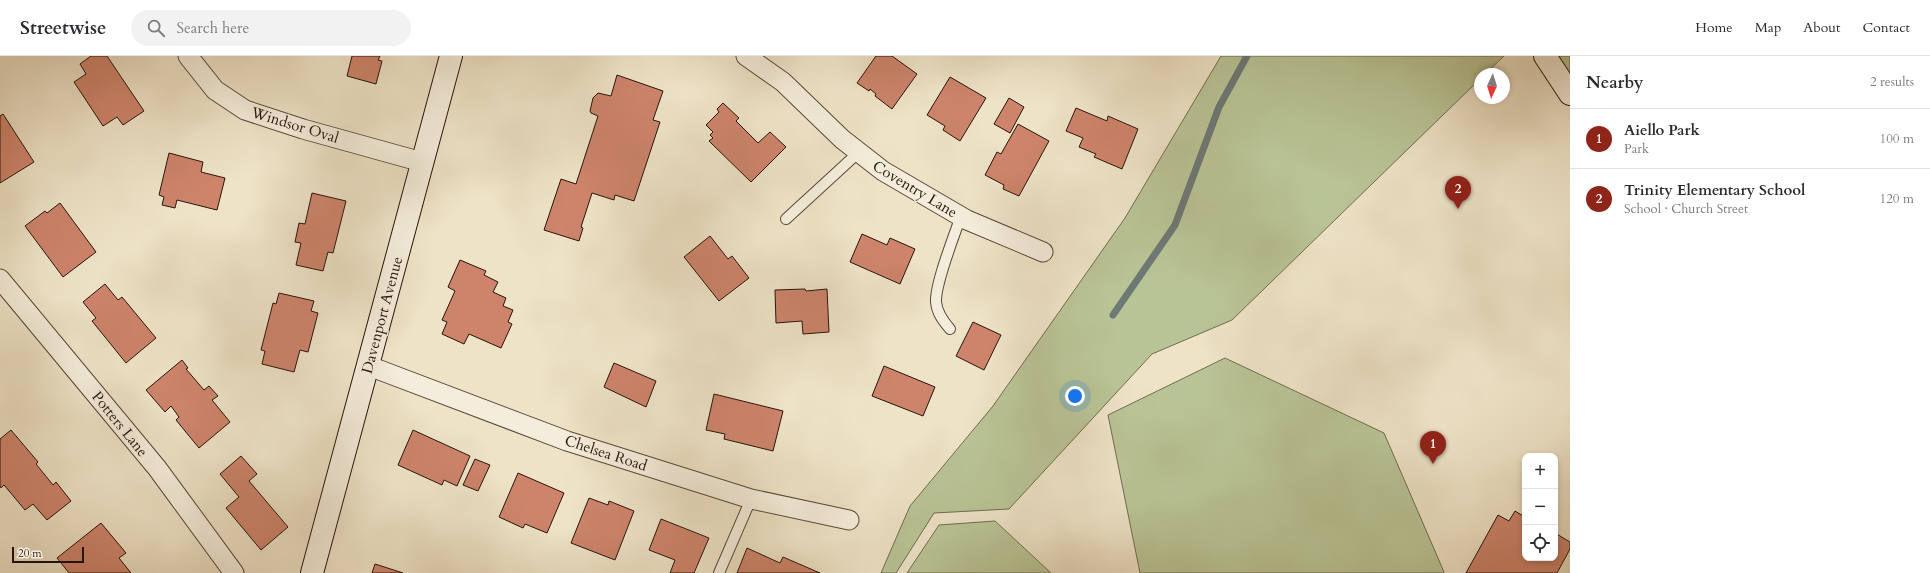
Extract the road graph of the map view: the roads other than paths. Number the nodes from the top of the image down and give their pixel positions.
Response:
1 (188, 56) edge
2 (451, 56) edge
3 (746, 56) edge
4 (1545, 56) edge
5 (1570, 94) edge
6 (858, 152) junction
7 (422, 162) junction
8 (961, 216) junction
9 (786, 219) dead end
10 (1043, 252) dead end
11 (0, 279) edge
12 (950, 329) dead end
13 (369, 366) junction
14 (751, 499) junction
15 (849, 520) dead end
16 (234, 573) edge
17 (312, 573) edge
18 (719, 573) edge

1 - 7 street, Windsor Oval
2 - 7 street, Davenport Avenue
3 - 6 street, Coventry Lane
4 - 5 street
6 - 8 street, Coventry Lane
6 - 9 lane
7 - 13 street, Davenport Avenue
8 - 10 street, Coventry Lane
8 - 12 lane
11 - 16 street, Potters Lane
13 - 14 street, Chelsea Road
13 - 17 street, Davenport Avenue
14 - 15 street, Chelsea Road
14 - 18 lane

